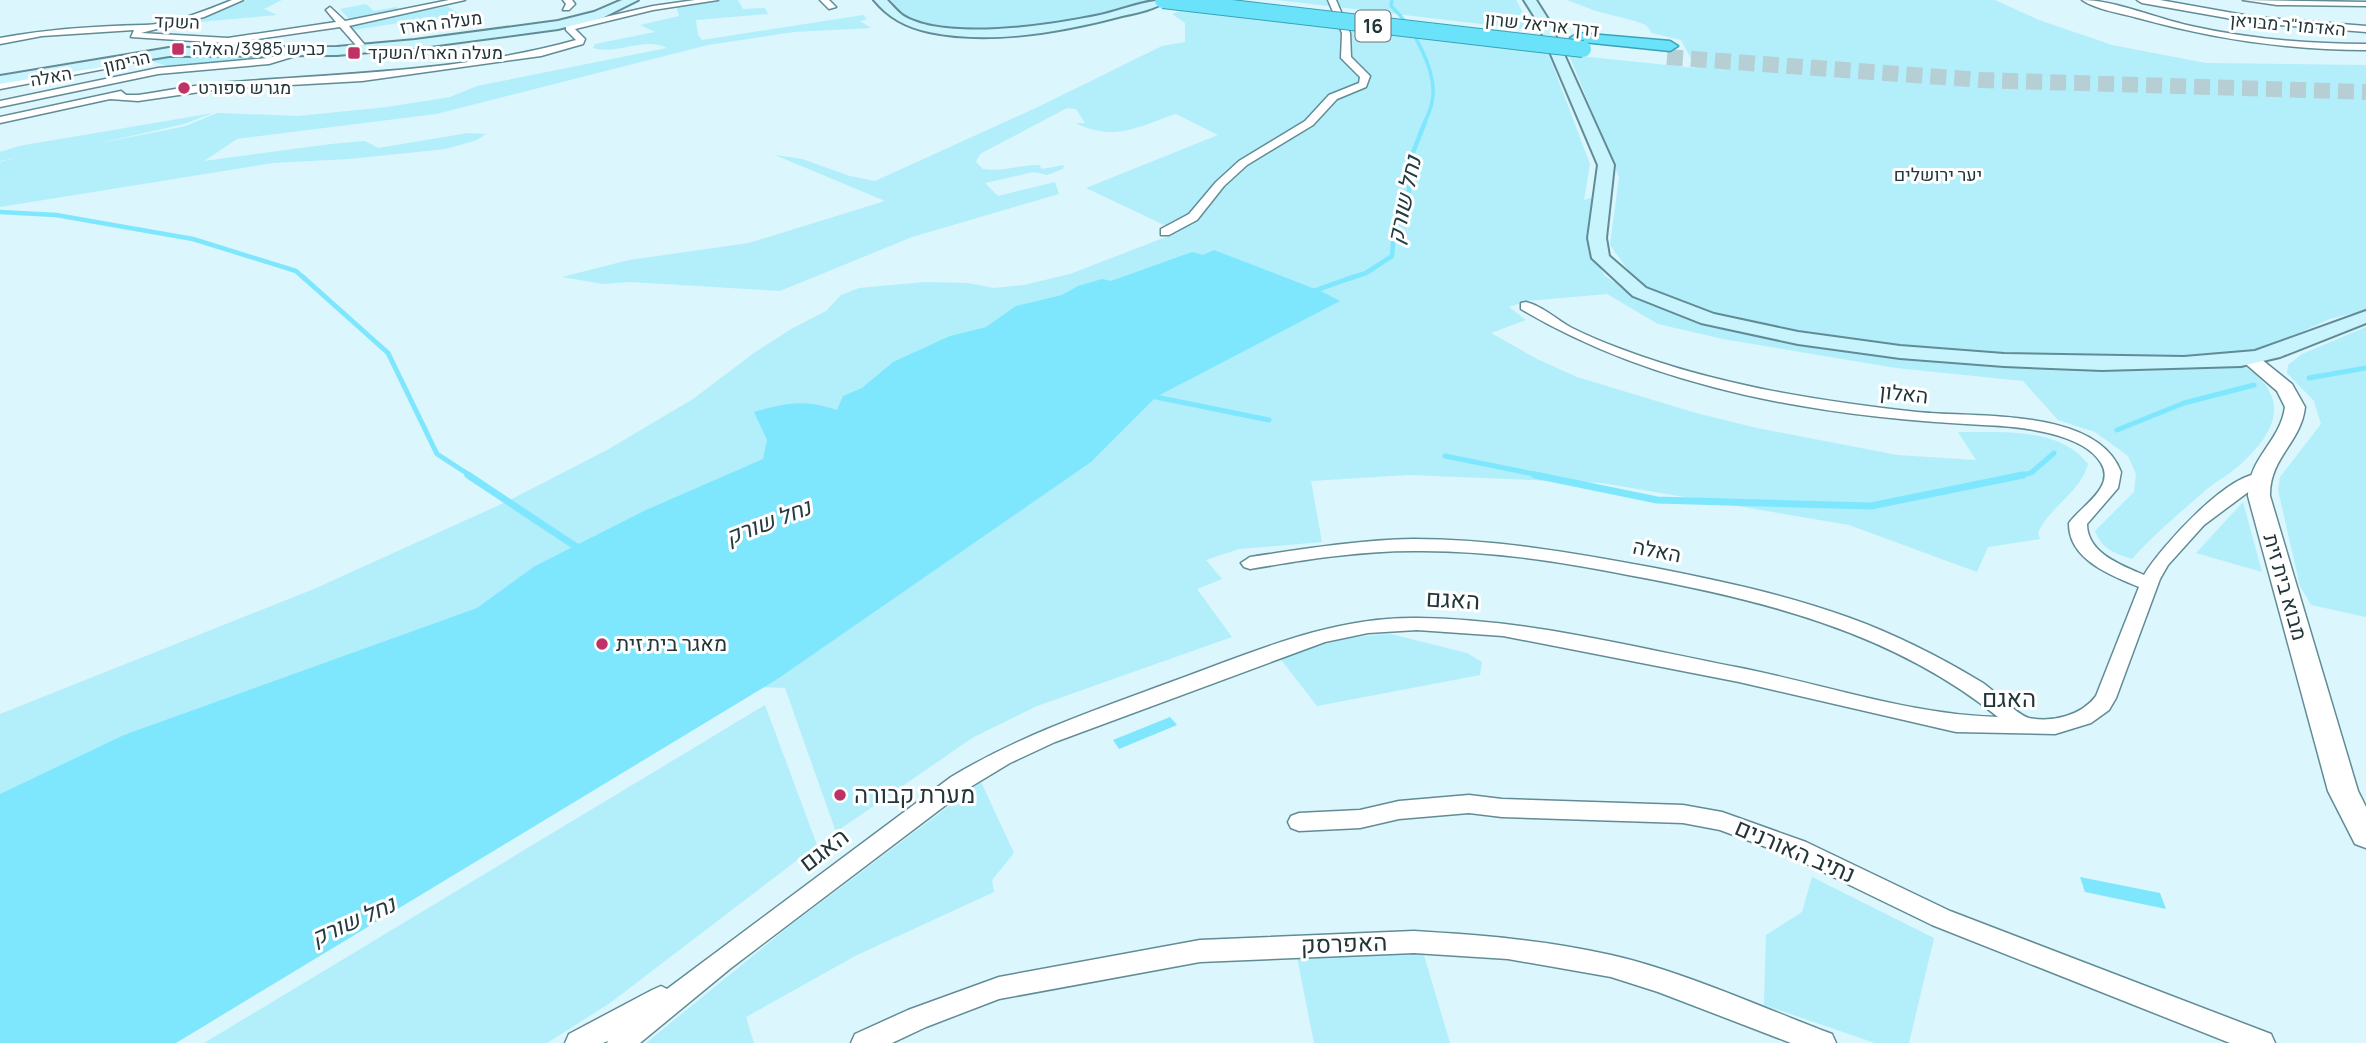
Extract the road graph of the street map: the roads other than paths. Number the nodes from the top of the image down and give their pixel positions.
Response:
1 (239, 0) edge
2 (461, 0) edge
3 (632, 0) edge
4 (713, 0) edge
5 (824, 0) edge
6 (880, 0) edge
7 (1163, 0) edge
8 (1223, 0) edge
9 (1251, 0) edge
10 (1332, 0) edge
11 (1530, 0) edge
12 (2086, 0) edge
13 (2143, 0) edge
14 (2247, 0) edge
15 (2366, 4) edge
16 (327, 5) edge
17 (832, 7) dead end
18 (1366, 17) junction
19 (342, 24) junction
20 (140, 29) junction
21 (2366, 29) edge
22 (0, 41) edge
23 (1581, 44) junction
24 (226, 45) junction
25 (2366, 47) edge
26 (359, 50) junction
27 (302, 51) junction
28 (1668, 51) tunnel mouth
29 (142, 55) junction
30 (247, 64) junction
31 (0, 80) edge
32 (0, 86) edge
33 (113, 97) junction
34 (0, 104) edge
35 (0, 120) edge
36 (1165, 232) dead end
37 (1526, 306) dead end
38 (2366, 317) edge
39 (2249, 359) junction
40 (2259, 478) junction
41 (1250, 563) dead end
42 (2149, 584) junction
43 (2022, 726) junction
44 (1299, 822) dead end
45 (2366, 836) edge
46 (690, 986) junction
47 (578, 1043) edge
48 (620, 1043) edge
49 (864, 1043) edge
50 (1822, 1043) edge
51 (2262, 1043) edge

1 - 20 street, השקד
2 - 19 street
3 - 26 main road, מעלה הארז
4 - 33 street
5 - 17 street
6 - 7 main road
7 - 23 highway, דרך אריאל שרון / 16, bridge
8 - 18 highway, דרך אריאל שרון / 16
9 - 18 highway
10 - 36 street
11 - 39 main road
12 - 25 street, האדמו"ר מבויאן
13 - 21 street
14 - 15 street
16 - 19 street
18 - 23 highway, דרך אריאל שרון / 16
19 - 24 street
19 - 26 street
20 - 22 street
20 - 24 street, השקד
23 - 28 highway, דרך אריאל שרון / 16
24 - 27 main road, מעלה הארז
24 - 29 main road, מעלה הארז
26 - 27 main road, מעלה הארז
27 - 30 street, הרימון
29 - 31 main road, מעלה הארז
29 - 32 street, האלה
30 - 33 street
30 - 34 street, הרימון
33 - 35 street
37 - 42 street, האלון
38 - 39 main road
39 - 40 street
40 - 42 street, האגם
40 - 45 street, מבוא בית זית
41 - 43 street, האלה
42 - 43 street, האגם
43 - 46 street, האגם
44 - 51 street, נתיב האורנים
46 - 47 street
46 - 48 street, האגם
49 - 50 street, האפרסק

